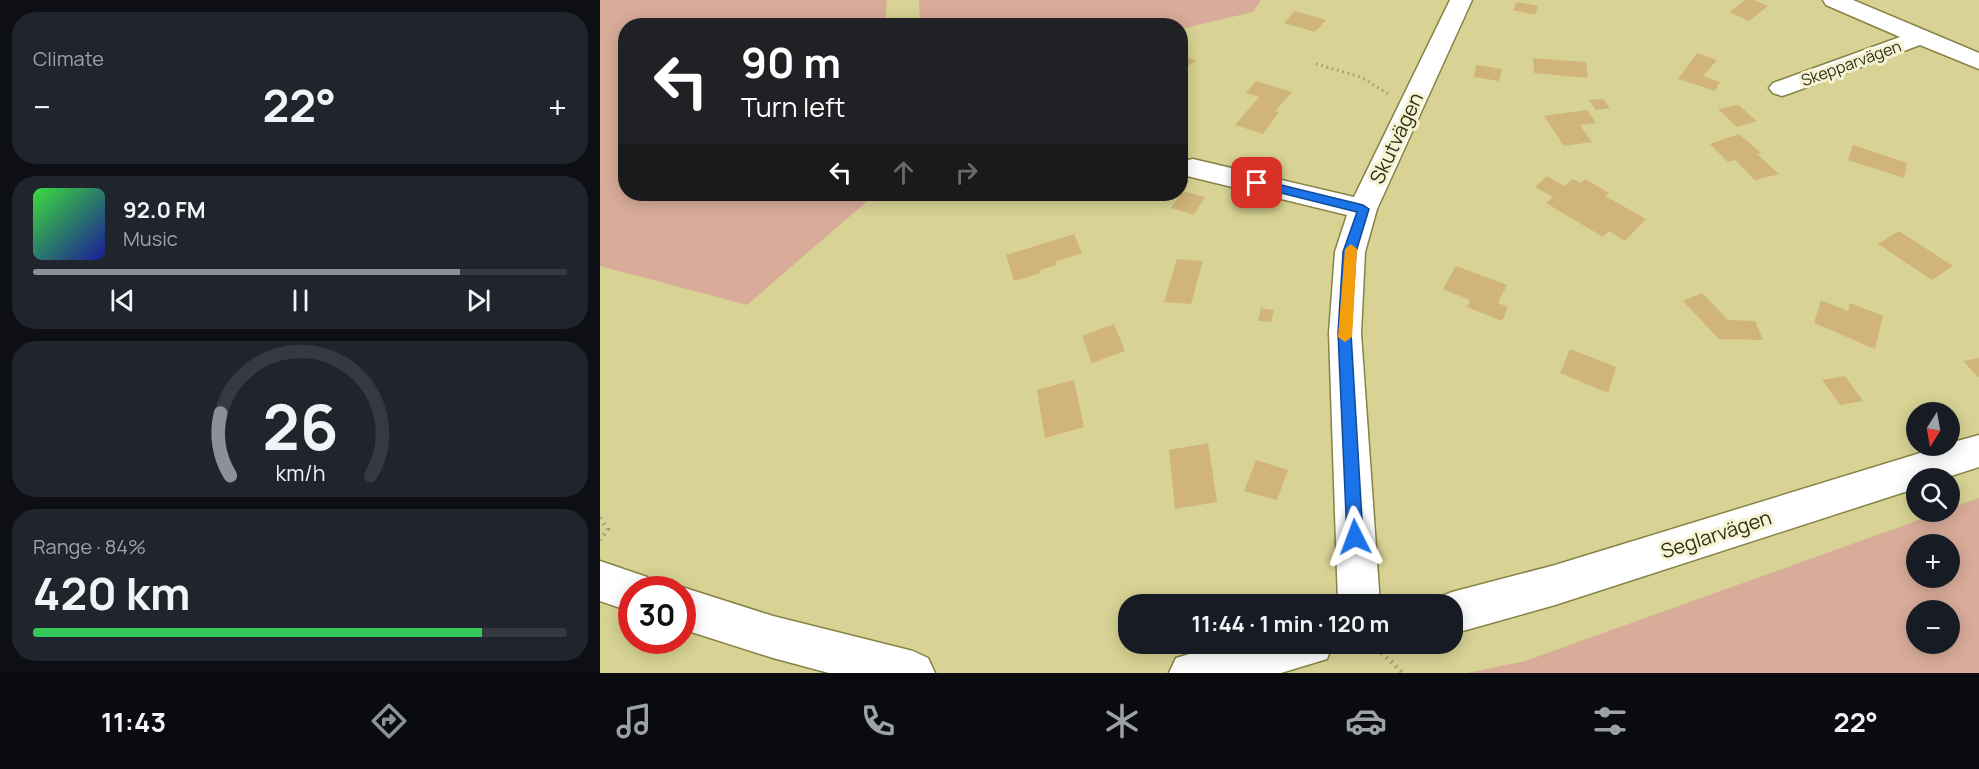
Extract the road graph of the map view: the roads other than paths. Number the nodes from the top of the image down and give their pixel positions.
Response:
1 (1461, 0) edge
2 (1834, 0) edge
3 (1920, 37) junction
4 (1979, 62) edge
5 (1782, 88) dead end
6 (1193, 168) dead end
7 (1363, 209) junction
8 (1979, 451) edge
9 (600, 581) edge
10 (618, 587) edge
11 (1358, 594) edge
12 (1463, 610) edge
13 (696, 612) edge
14 (1270, 654) edge
15 (913, 673) edge
16 (1191, 673) edge

1 - 7 street, Skutvägen
2 - 3 street, Skepparvägen
3 - 4 street, Skepparvägen
3 - 5 street, Skepparvägen
6 - 7 street
7 - 11 street, Skutvägen
8 - 12 street, Seglarvägen
9 - 10 street
13 - 15 street
14 - 16 street

